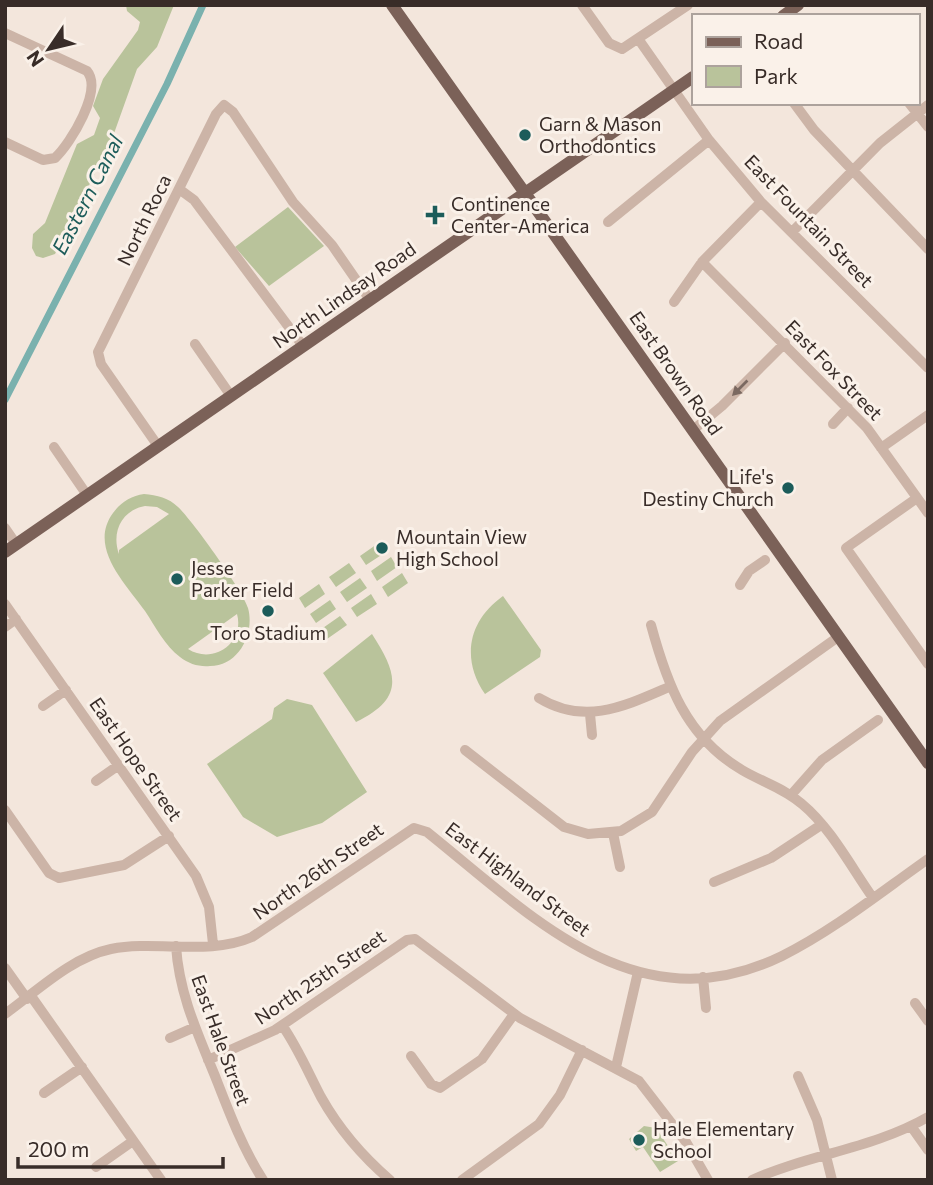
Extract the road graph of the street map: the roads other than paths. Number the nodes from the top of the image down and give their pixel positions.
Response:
1 (392, 5) edge
2 (582, 5) edge
3 (686, 6) edge
4 (5, 33) edge
5 (639, 40) junction
6 (692, 78) edge
7 (674, 91) junction
8 (795, 105) edge
9 (910, 105) edge
10 (928, 106) edge
11 (916, 113) junction
12 (928, 127) edge
13 (709, 140) junction
14 (5, 142) edge
15 (853, 172) junction
16 (179, 188) junction
17 (526, 193) junction
18 (761, 202) junction
19 (608, 222) dead end
20 (793, 231) junction
21 (928, 248) edge
22 (702, 262) junction
23 (370, 300) junction
24 (674, 302) dead end
25 (195, 344) dead end
26 (785, 344) junction
27 (303, 346) junction
28 (928, 368) edge
29 (231, 396) junction
30 (848, 408) junction
31 (928, 415) edge
32 (833, 424) dead end
33 (693, 430) junction
34 (158, 446) junction
35 (54, 447) dead end
36 (881, 448) junction
37 (87, 495) junction
38 (917, 498) junction
39 (928, 513) edge
40 (5, 528) edge
41 (11, 548) edge
42 (765, 560) dead end
43 (740, 585) dead end
44 (5, 604) edge
45 (16, 620) junction
46 (651, 625) dead end
47 (5, 627) edge
48 (838, 637) junction
49 (928, 664) edge
50 (669, 687) junction
51 (65, 690) junction
52 (539, 698) dead end
53 (43, 706) dead end
54 (590, 714) junction
55 (878, 720) dead end
56 (592, 735) dead end
57 (702, 739) junction
58 (465, 750) dead end
59 (928, 763) edge
60 (119, 765) junction
61 (96, 781) dead end
62 (791, 795) junction
63 (5, 810) edge
64 (821, 825) junction
65 (417, 827) joint
66 (613, 833) junction
67 (169, 836) junction
68 (928, 859) edge
69 (620, 867) dead end
70 (714, 882) dead end
71 (873, 898) junction
72 (213, 944) junction
73 (176, 946) junction
74 (5, 968) edge
75 (638, 972) junction
76 (703, 977) junction
77 (29, 997) junction
78 (915, 1003) dead end
79 (706, 1008) dead end
80 (5, 1014) edge
81 (514, 1014) junction
82 (928, 1021) edge
83 (282, 1025) junction
84 (195, 1027) junction
85 (170, 1038) dead end
86 (582, 1050) junction
87 (411, 1056) dead end
88 (208, 1060) junction
89 (82, 1067) junction
90 (616, 1067) junction
91 (798, 1076) dead end
92 (44, 1093) dead end
93 (928, 1117) edge
94 (911, 1126) junction
95 (133, 1141) junction
96 (928, 1150) edge
97 (825, 1155) junction
98 (96, 1167) dead end
99 (161, 1180) edge
100 (264, 1180) edge
101 (390, 1180) edge
102 (462, 1180) edge
103 (708, 1180) edge
104 (752, 1180) edge
105 (832, 1180) edge

1 - 17 main road, East Brown Road
2 - 5 street
3 - 5 street
4 - 14 street
5 - 7 street
6 - 7 main road, North Lindsay Road
7 - 13 street, East Fountain Street
7 - 17 main road, North Lindsay Road
8 - 15 street
9 - 11 street
10 - 11 street
11 - 12 street
11 - 15 street
13 - 18 street, East Fountain Street
13 - 19 street
15 - 20 street
15 - 21 street
16 - 23 street, North Roca
16 - 27 street
16 - 34 street, North Roca
17 - 23 main road, North Lindsay Road
17 - 33 main road, East Brown Road
18 - 20 street, East Fountain Street
18 - 22 street
20 - 28 street, East Fountain Street
22 - 24 street
22 - 26 street, East Fox Street
23 - 27 main road, North Lindsay Road
25 - 29 street
26 - 30 street, East Fox Street
26 -> 33 street
27 - 29 main road, North Lindsay Road
29 - 34 main road, North Lindsay Road
30 - 32 street
30 - 36 street, East Fox Street
31 - 36 street
33 - 48 main road, East Brown Road
34 - 37 main road, North Lindsay Road
35 - 37 street
36 - 38 street, East Fox Street
37 - 41 main road, North Lindsay Road
38 - 39 street, East Fox Street
38 - 49 street
40 - 41 street, North Lindsay Road
42 - 43 street
44 - 45 street, East Hope Street
45 - 47 street
45 - 51 street, East Hope Street
46 - 50 street
48 - 57 street
48 - 59 main road, East Brown Road
50 - 54 street
50 - 57 street
51 - 53 street
51 - 60 street, East Hope Street
52 - 54 street
54 - 56 street
55 - 62 street
57 - 62 street
57 - 66 street
58 - 66 street
60 - 61 street
60 - 67 street, East Hope Street
62 - 64 street
63 - 67 street
64 - 70 street
64 - 71 street
65 - 72 street, North 26th Street
65 - 75 street, East Highland Street
66 - 69 street
67 - 72 street, East Hope Street
68 - 71 street, East Highland Street
71 - 76 street, East Highland Street
72 - 73 street, North 26th Street
73 - 77 street, North 26th Street
73 - 84 street, East Hale Street
74 - 77 street
75 - 76 street, East Highland Street
75 - 90 street
76 - 79 street
77 - 80 street, North 26th Street
77 - 89 street
78 - 82 street
81 - 83 street, North 25th Street
81 - 86 street
81 - 87 street
83 - 88 street, North 25th Street
83 - 101 street
84 - 85 street
84 - 88 street, East Hale Street
86 - 90 street
86 - 102 street
88 - 100 street, East Hale Street
89 - 92 street
89 - 95 street
90 - 103 street
91 - 97 street
93 - 94 street
94 - 96 street
94 - 97 street
95 - 98 street
95 - 99 street
97 - 104 street
97 - 105 street

